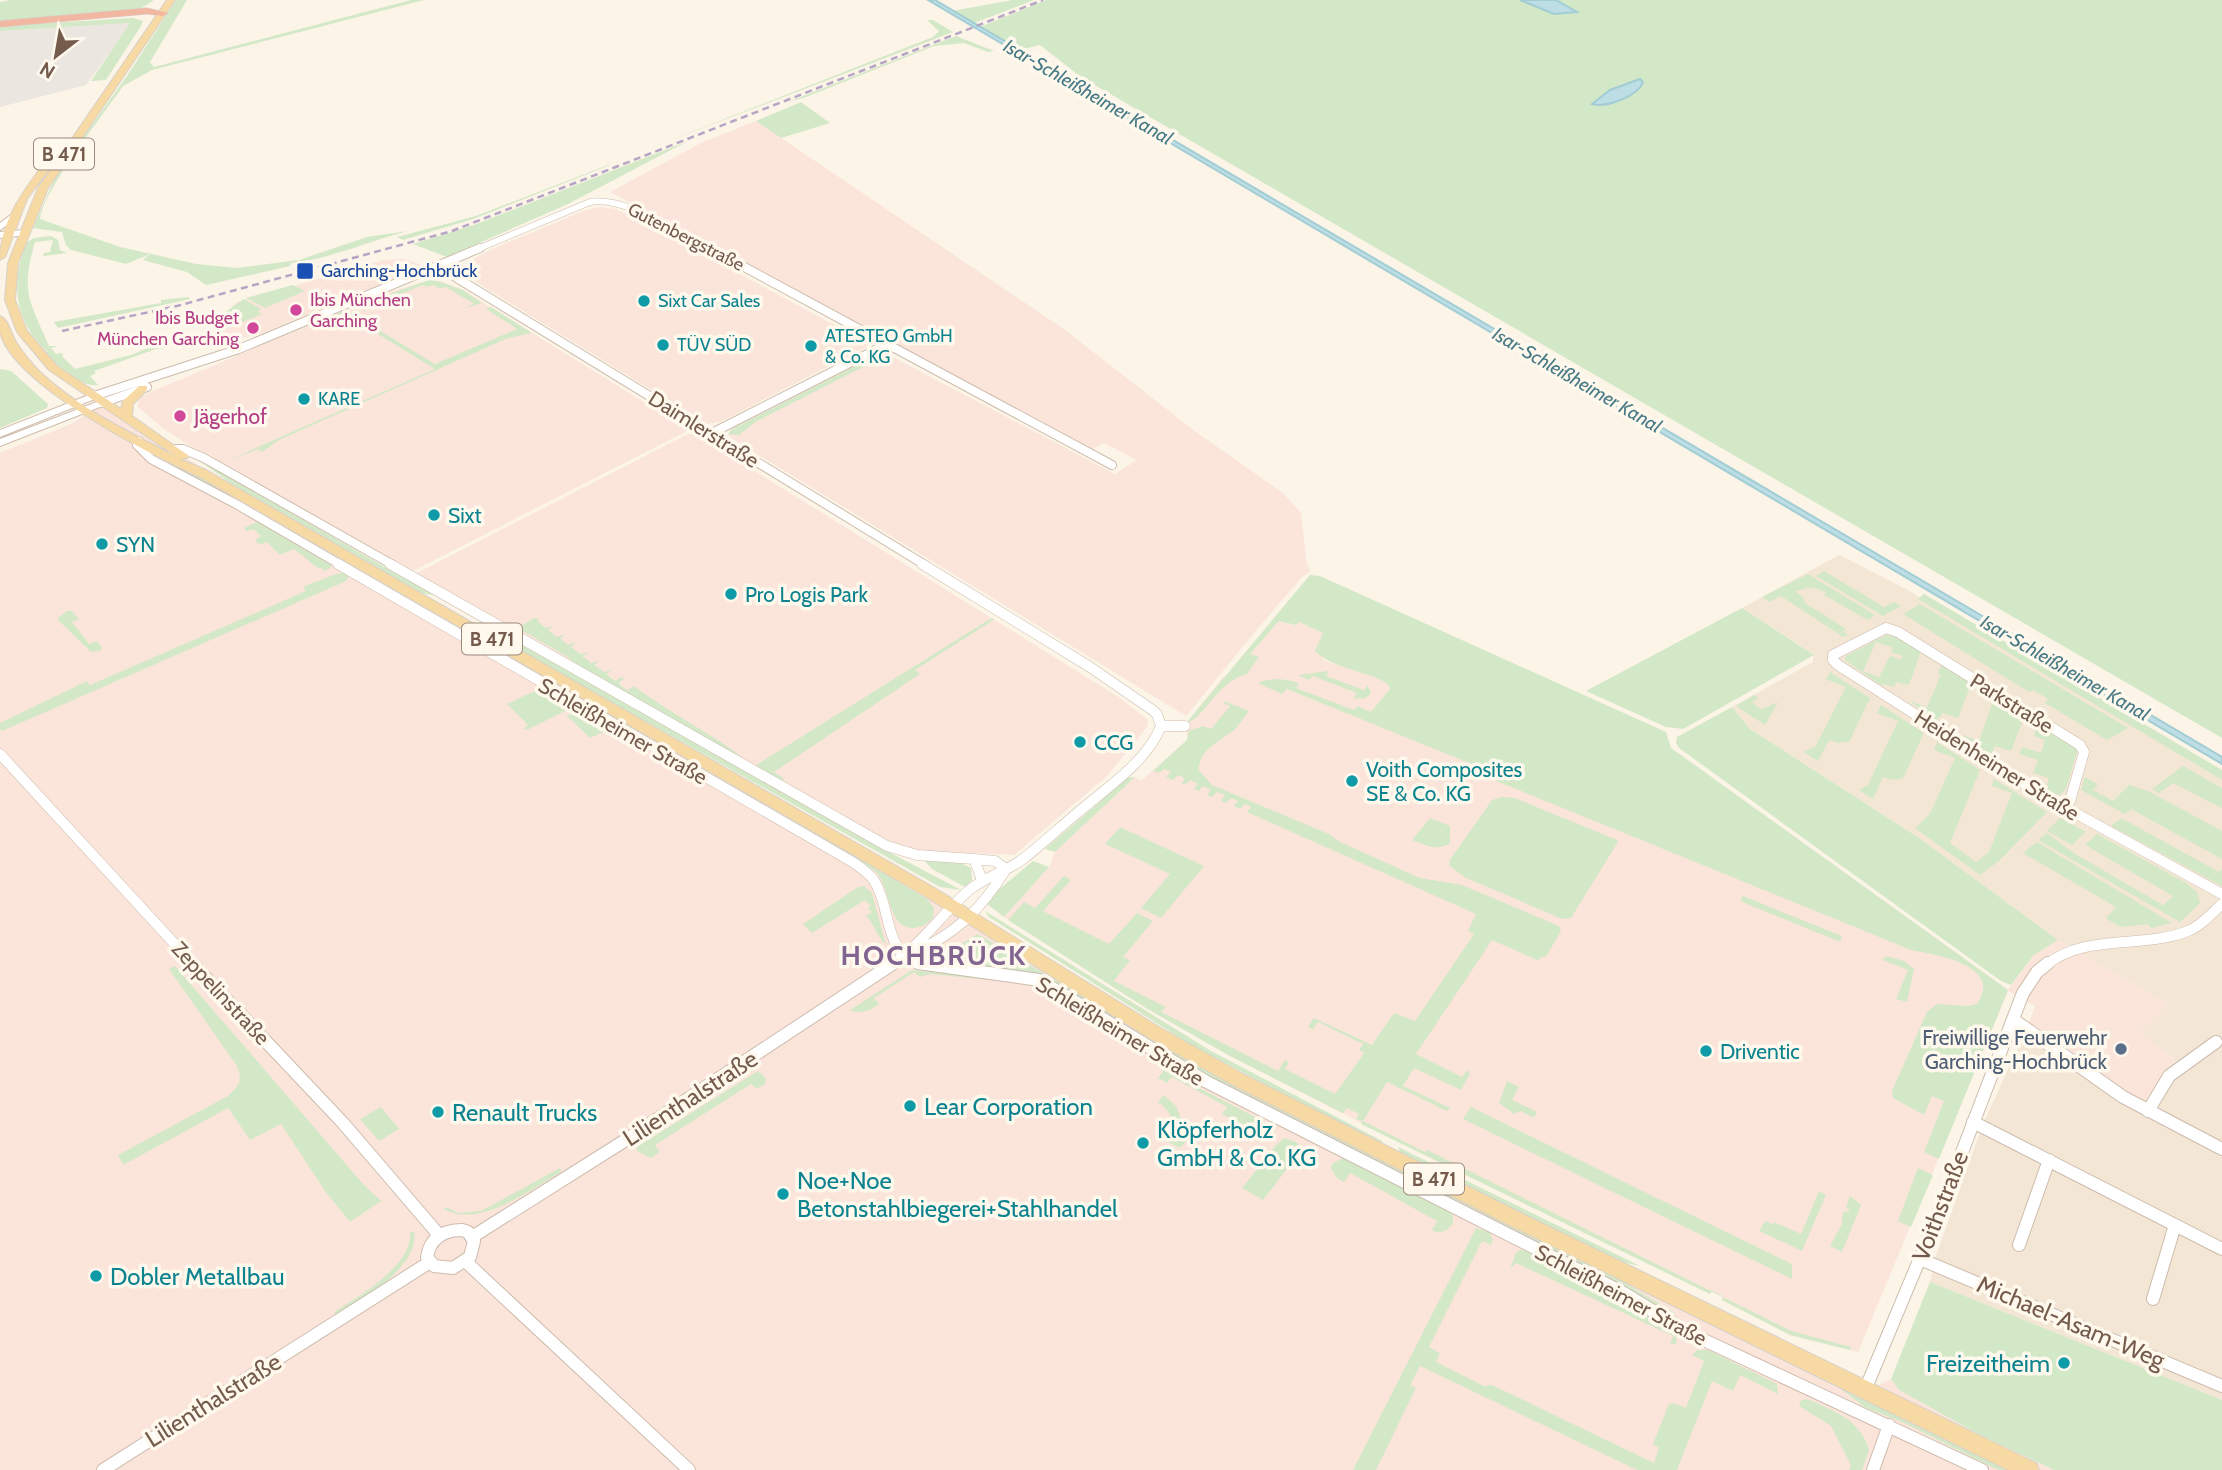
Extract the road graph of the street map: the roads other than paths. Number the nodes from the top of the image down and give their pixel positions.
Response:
1 (161, 0) edge
2 (171, 0) edge
3 (133, 12) junction
4 (156, 13) junction
5 (62, 18) junction
6 (0, 24) edge
7 (114, 78) junction
8 (2, 235) edge
9 (23, 235) junction
10 (0, 257) edge
11 (439, 267) junction
12 (0, 319) edge
13 (887, 344) junction
14 (218, 357) junction
15 (143, 388) junction
16 (98, 400) junction
17 (79, 406) junction
18 (126, 419) junction
19 (0, 434) edge
20 (710, 434) junction
21 (139, 441) junction
22 (0, 443) edge
23 (172, 449) junction
24 (1112, 465) dead end
25 (202, 473) junction
26 (1886, 628) joint
27 (1161, 726) junction
28 (1185, 726) dead end
29 (0, 754) edge
30 (2063, 806) junction
31 (972, 859) junction
32 (1006, 869) junction
33 (982, 880) junction
34 (2222, 894) edge
35 (2222, 904) edge
36 (960, 911) junction
37 (906, 955) junction
38 (2014, 1020) junction
39 (2216, 1042) dead end
40 (2148, 1111) junction
41 (1973, 1122) junction
42 (2222, 1149) edge
43 (2049, 1160) junction
44 (2175, 1225) junction
45 (439, 1235) junction
46 (472, 1237) junction
47 (2019, 1245) dead end
48 (2222, 1249) edge
49 (1920, 1259) junction
50 (465, 1261) junction
51 (430, 1262) junction
52 (2153, 1299) dead end
53 (2222, 1386) edge
54 (1865, 1390) junction
55 (1889, 1424) junction
56 (103, 1470) edge
57 (689, 1470) edge
58 (1873, 1470) edge
59 (1982, 1470) edge
60 (2029, 1470) edge

1 - 3 highway
1 - 4 main road, B 471
2 - 4 main road, B 471
3 - 4 highway
3 - 5 highway
4 - 5 highway
4 - 7 main road, B 471
5 - 6 highway
7 - 8 main road, B 471
7 - 9 main road, B 471
8 - 9 main road
8 - 10 main road, B 471
9 - 16 main road, Schleißheimer Straße / B 471
11 - 13 street, Gutenbergstraße
11 - 14 street
11 - 20 street, Daimlerstraße
12 - 17 main road, Schleißheimer Straße / B 471
13 - 20 street
13 - 24 street, Gutenbergstraße
14 - 15 street
14 - 16 street
15 - 16 street
15 - 18 main road
16 - 17 main road
16 - 18 main road, Schleißheimer Straße / B 471
17 - 19 main road
17 - 21 main road, Schleißheimer Straße / B 471
17 - 22 main road
18 - 23 main road, Schleißheimer Straße / B 471
20 - 27 street, Daimlerstraße
21 - 25 main road, Schleißheimer Straße / B 471
21 - 37 street, Schleißheimer Straße
23 - 25 main road, Schleißheimer Straße / B 471
23 - 31 street, Schleißheimer Straße
25 - 36 main road, Schleißheimer Straße / B 471
26 - 30 street, Parkstraße
26 - 30 street, Heidenheimer Straße
27 - 28 street
27 - 32 street
29 - 45 street, Zeppelinstraße
30 - 34 street, Heidenheimer Straße
31 - 32 street, Schleißheimer Straße
31 - 33 street
32 - 33 street
32 - 36 street
33 - 36 street
35 - 38 street, Voithstraße
36 - 37 street, Lilienthalstraße
36 - 37 street, Lilienthalstraße
36 - 54 main road, Schleißheimer Straße / B 471
37 - 46 street, Lilienthalstraße
37 - 55 street, Schleißheimer Straße
38 - 40 street
38 - 41 street, Voithstraße
39 - 40 street
40 - 42 street
41 - 43 street
41 - 49 street, Voithstraße
43 - 44 street
43 - 47 street
44 - 48 street
44 - 52 street
45 - 46 street
45 - 51 street
46 - 50 street
49 - 53 street, Michael-Asam-Weg
49 - 54 street, Voithstraße
50 - 51 street
50 - 57 street
51 - 56 street, Lilienthalstraße
54 - 60 main road, Schleißheimer Straße / B 471
55 - 58 street
55 - 59 street, Schleißheimer Straße

